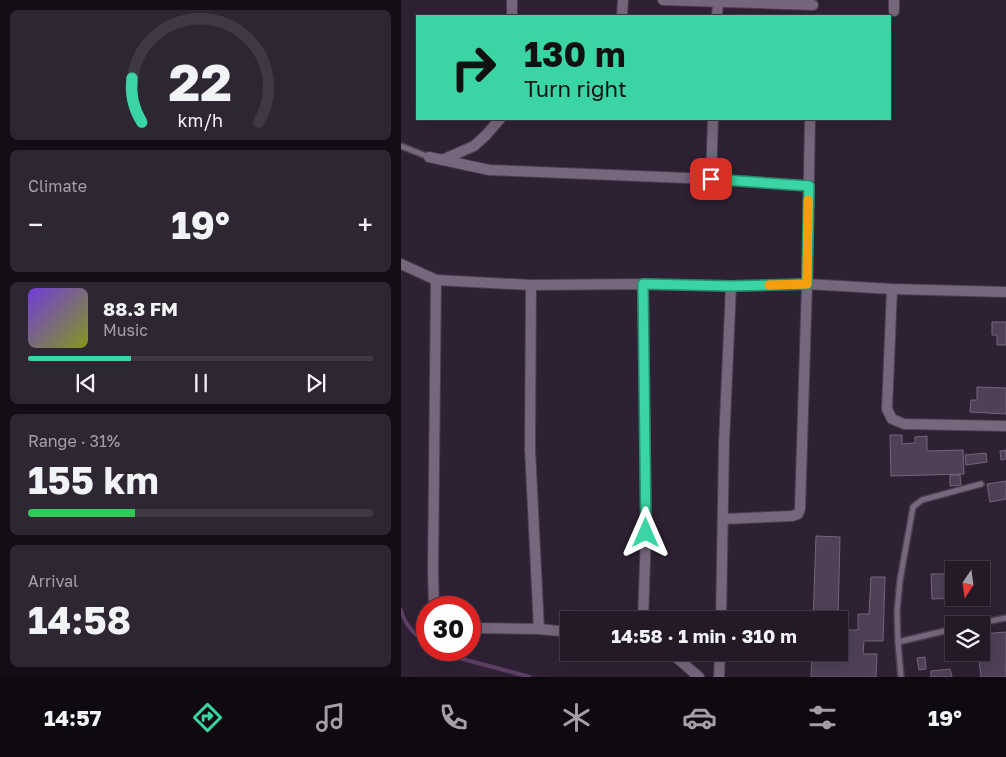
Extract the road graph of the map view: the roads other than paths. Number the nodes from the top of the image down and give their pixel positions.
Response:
1 (512, 0) edge
2 (623, 0) edge
3 (663, 0) edge
4 (813, 2) edge
5 (717, 3) junction
6 (512, 15) edge
7 (622, 15) edge
8 (717, 15) edge
9 (813, 15) edge
10 (499, 120) edge
11 (713, 120) edge
12 (810, 120) edge
13 (401, 146) edge
14 (429, 157) joint
15 (442, 160) junction
16 (711, 179) junction
17 (809, 186) junction
18 (401, 264) edge
19 (436, 280) junction
20 (643, 284) junction
21 (807, 284) junction
22 (531, 285) junction
23 (731, 286) junction
24 (892, 289) junction
25 (1006, 292) edge
26 (1006, 426) edge
27 (981, 484) dead end
28 (724, 519) junction
29 (434, 596) edge
30 (643, 611) edge
31 (721, 611) edge
32 (1006, 618) edge
33 (990, 621) edge
34 (481, 628) edge
35 (539, 629) junction
36 (560, 631) edge
37 (945, 631) edge
38 (897, 642) junction
39 (680, 661) edge
40 (720, 661) edge
41 (699, 677) edge
42 (719, 677) edge
43 (901, 677) edge

1 - 6 street
2 - 7 street
3 - 5 street
4 - 5 street
4 - 9 street
5 - 8 street
10 - 15 street
11 - 16 street
12 - 17 street
13 - 14 lane
14 - 15 street
15 - 16 street
16 - 17 street
17 - 21 street
18 - 19 street
19 - 22 street
19 - 29 street
20 - 22 street
20 - 23 street
20 - 30 street
21 - 23 street
21 - 24 street
21 - 28 street
22 - 35 street
23 - 28 street
24 - 25 street
24 - 26 street
27 - 38 lane
28 - 31 street
32 - 33 lane
34 - 35 street
35 - 36 street
37 - 38 lane
38 - 43 lane
39 - 41 street
40 - 42 street

